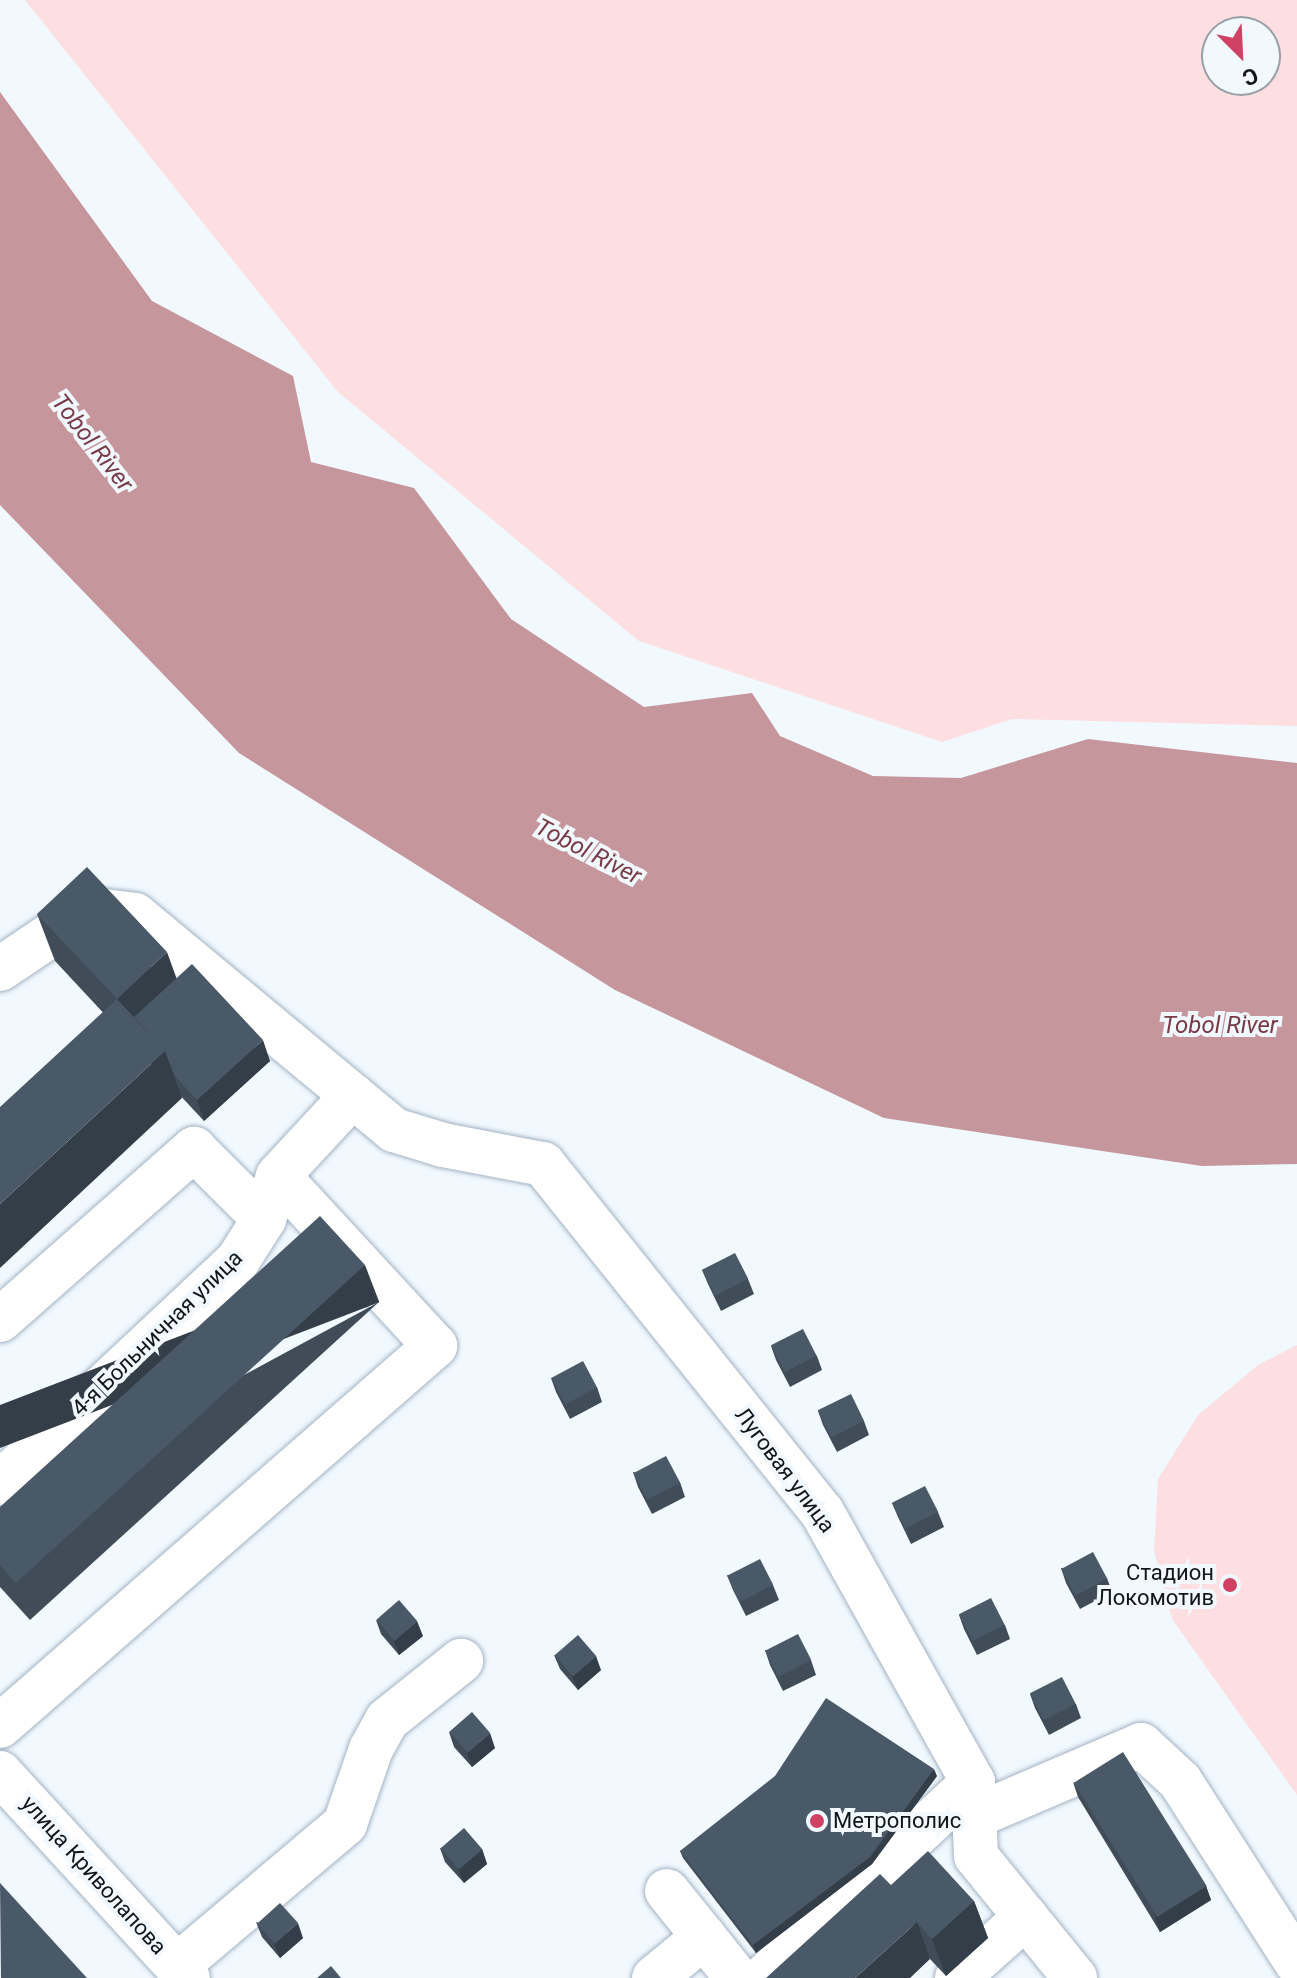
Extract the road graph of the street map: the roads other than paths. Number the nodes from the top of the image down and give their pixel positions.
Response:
1 (0, 969) edge
2 (353, 1095) junction
3 (278, 1176) junction
4 (264, 1219) junction
5 (0, 1320) edge
6 (0, 1483) edge
7 (461, 1661) dead end
8 (0, 1726) edge
9 (0, 1773) edge
10 (973, 1800) junction
11 (667, 1891) dead end
12 (1026, 1917) junction
13 (704, 1937) junction
14 (1297, 1963) edge
15 (182, 1972) edge
16 (654, 1978) edge
17 (737, 1978) edge
18 (763, 1978) edge
19 (957, 1978) edge
20 (1075, 1978) edge

1 - 2 street, Луговая улица
2 - 3 street, 4-я Больничная улица
2 - 10 street, Луговая улица
3 - 4 street, 4-я Больничная улица
3 - 8 street
4 - 5 street
4 - 6 street, 4-я Больничная улица
7 - 15 street
9 - 15 street, улица Криволапова
10 - 12 street, Луговая улица
10 - 14 street
10 - 18 street
11 - 13 street
12 - 19 street
12 - 20 street, Луговая улица
13 - 16 street
13 - 17 street

